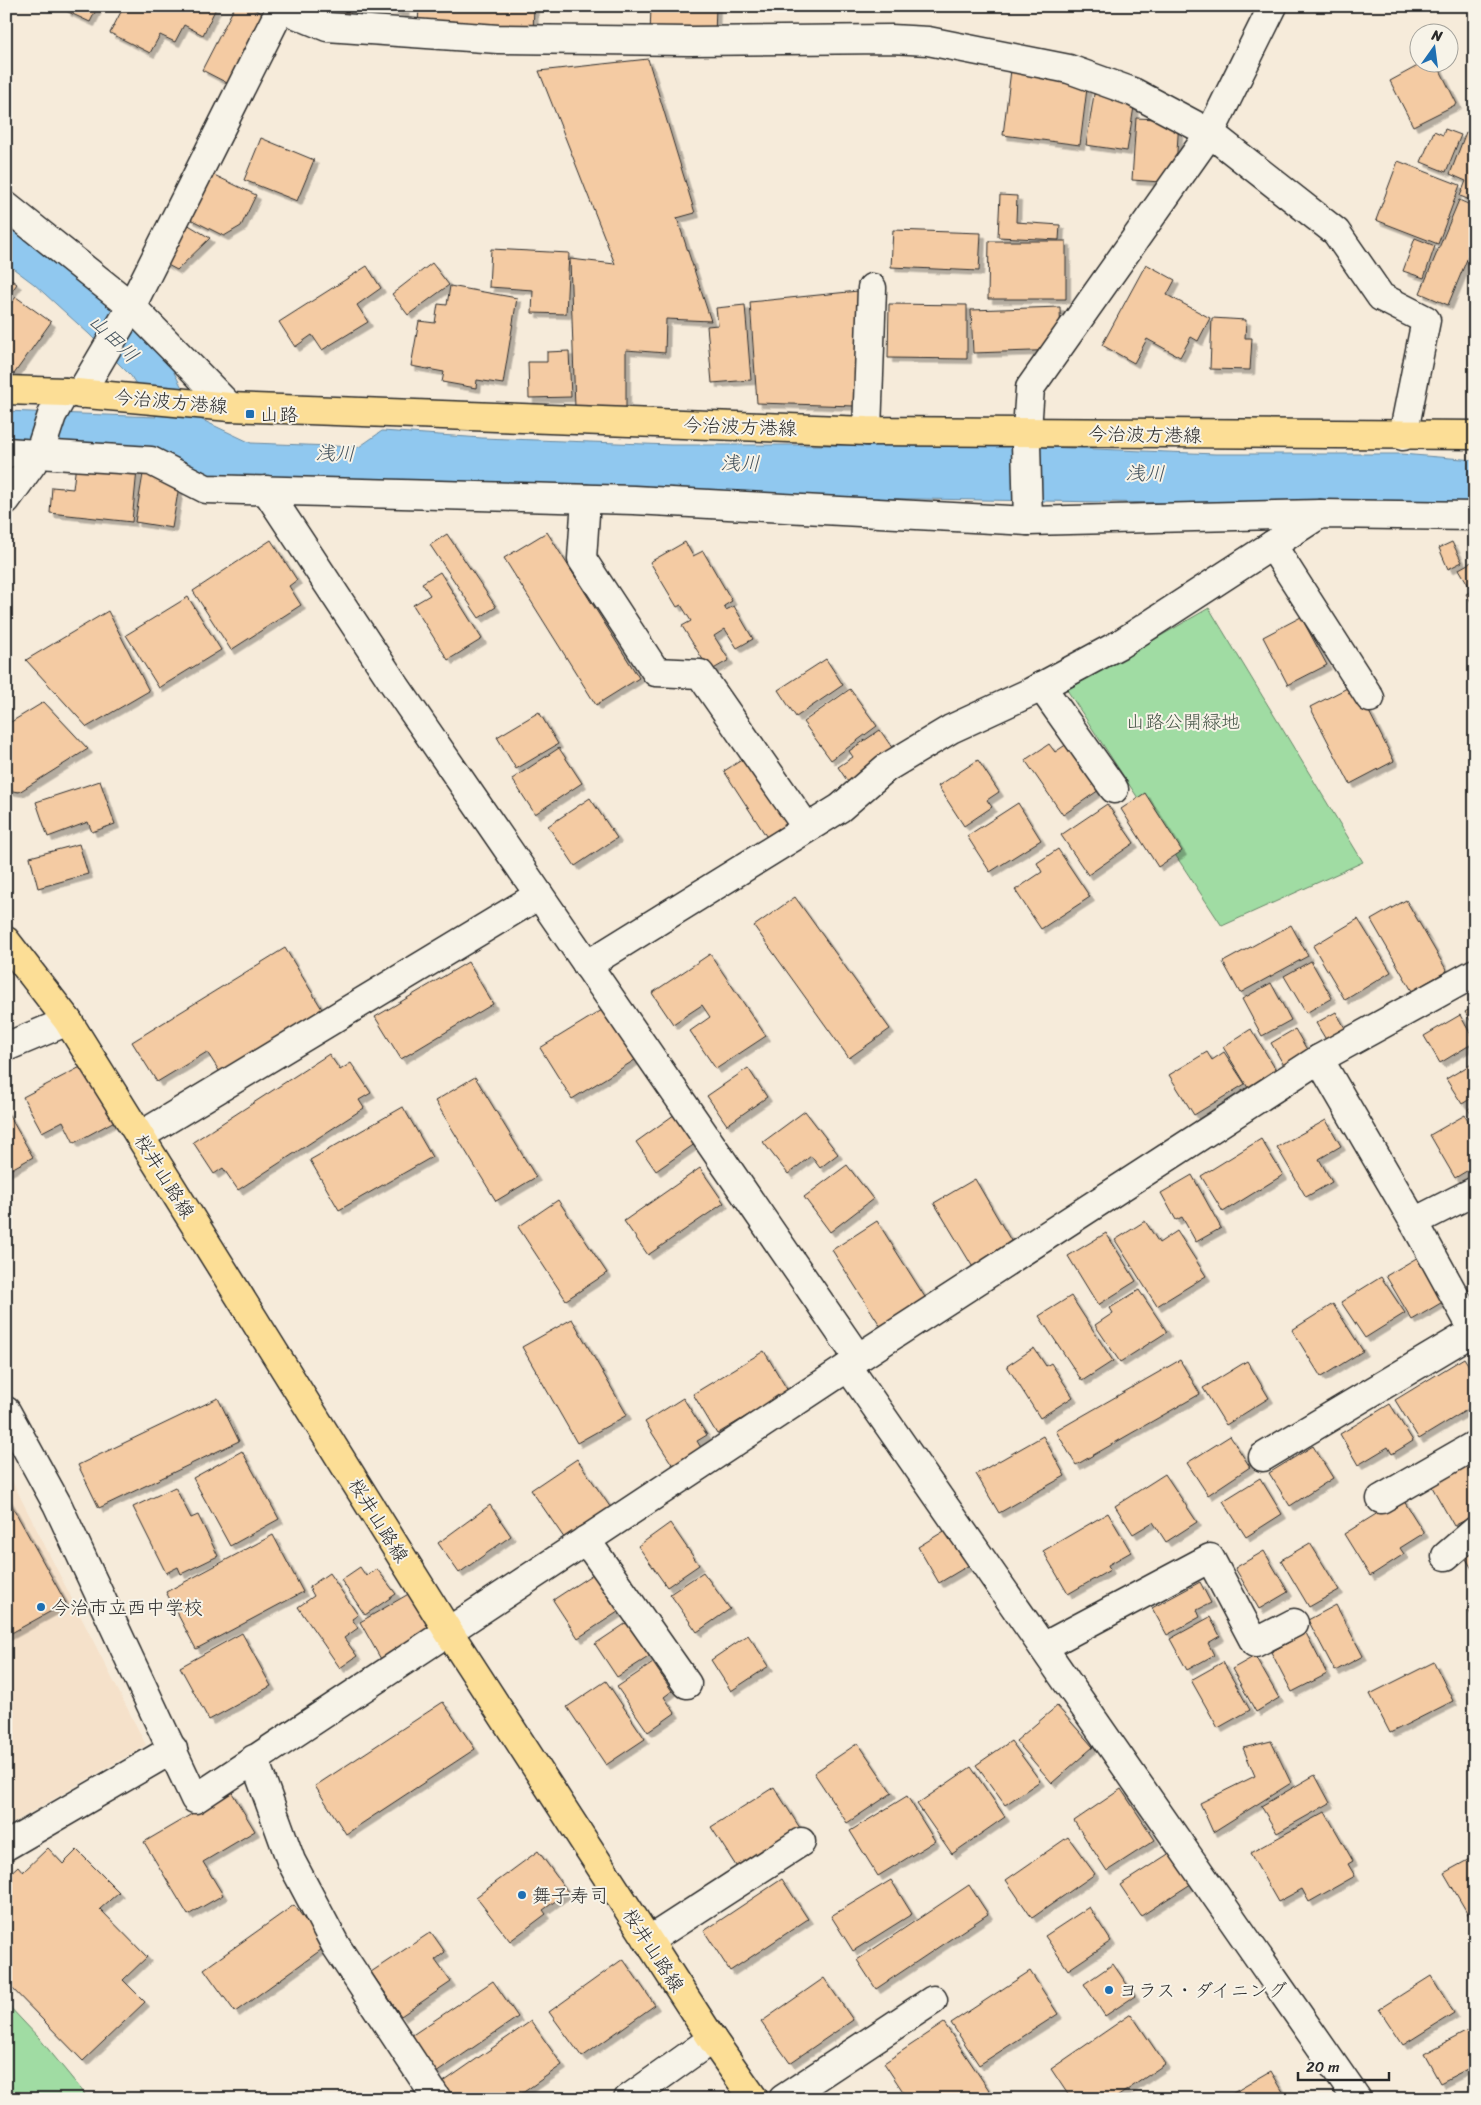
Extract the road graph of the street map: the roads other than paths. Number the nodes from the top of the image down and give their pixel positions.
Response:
1 (1273, 6) edge
2 (282, 7) edge
3 (1210, 133) junction
4 (6, 206) edge
5 (872, 288) dead end
6 (130, 308) junction
7 (6, 390) edge
8 (70, 398) junction
9 (230, 407) junction
10 (866, 431) junction
11 (1475, 435) edge
12 (1403, 436) junction
13 (1026, 438) junction
14 (6, 452) edge
15 (39, 454) junction
16 (266, 490) junction
17 (586, 499) junction
18 (6, 500) edge
19 (1320, 514) junction
20 (1475, 516) edge
21 (1028, 517) junction
22 (1272, 545) junction
23 (1041, 686) junction
24 (1370, 698) dead end
25 (1114, 789) dead end
26 (807, 828) junction
27 (539, 895) junction
28 (6, 941) edge
29 (587, 965) junction
30 (1475, 972) edge
31 (68, 1021) junction
32 (6, 1048) edge
33 (1319, 1059) junction
34 (140, 1136) junction
35 (1475, 1191) edge
36 (1414, 1222) junction
37 (1471, 1319) edge
38 (853, 1362) junction
39 (6, 1411) edge
40 (1475, 1445) edge
41 (1263, 1457) dead end
42 (1381, 1499) dead end
43 (1475, 1531) edge
44 (586, 1540) junction
45 (1446, 1556) dead end
46 (1294, 1623) dead end
47 (448, 1631) junction
48 (1043, 1647) junction
49 (687, 1684) dead end
50 (173, 1749) junction
51 (254, 1759) junction
52 (801, 1842) dead end
53 (6, 1846) edge
54 (648, 1941) junction
55 (933, 2000) dead end
56 (712, 2039) junction
57 (437, 2099) edge
58 (628, 2099) edge
59 (754, 2099) edge
60 (783, 2099) edge
61 (1357, 2099) edge

1 - 3 street
2 - 3 street
2 - 6 street
3 - 12 street
3 - 13 street
4 - 6 street
5 - 10 street
6 - 8 street
6 - 9 street
7 - 8 main road, 今治波方港線
8 - 9 main road, 今治波方港線
8 - 15 street
9 - 10 main road, 今治波方港線
10 - 13 main road, 今治波方港線
11 - 12 main road, 今治波方港線
12 - 13 main road, 今治波方港線
13 - 21 street
14 - 15 street
15 - 16 street
15 - 18 street
16 - 17 street
16 - 27 street
17 - 21 street
17 - 26 street
19 - 20 street
19 - 21 street
19 - 22 street
22 - 23 street
22 - 24 street
23 - 25 street
23 - 26 street
26 - 29 street
27 - 29 street
27 - 34 street
28 - 31 main road, 桜井山路線
29 - 38 street
30 - 33 street
31 - 32 street
31 - 34 main road, 桜井山路線
33 - 36 street
33 - 38 street
34 - 47 main road, 桜井山路線
35 - 36 street
36 - 37 street
37 - 41 street
38 - 44 street
38 - 48 street
39 - 50 street
40 - 42 street
43 - 45 street
44 - 47 street
44 - 49 street
46 - 48 street
47 - 51 street
47 - 54 main road, 桜井山路線
48 - 61 street
50 - 51 street
50 - 53 street
51 - 57 street
52 - 54 street
54 - 56 main road, 桜井山路線
55 - 60 street
56 - 58 street
56 - 59 main road, 桜井山路線

